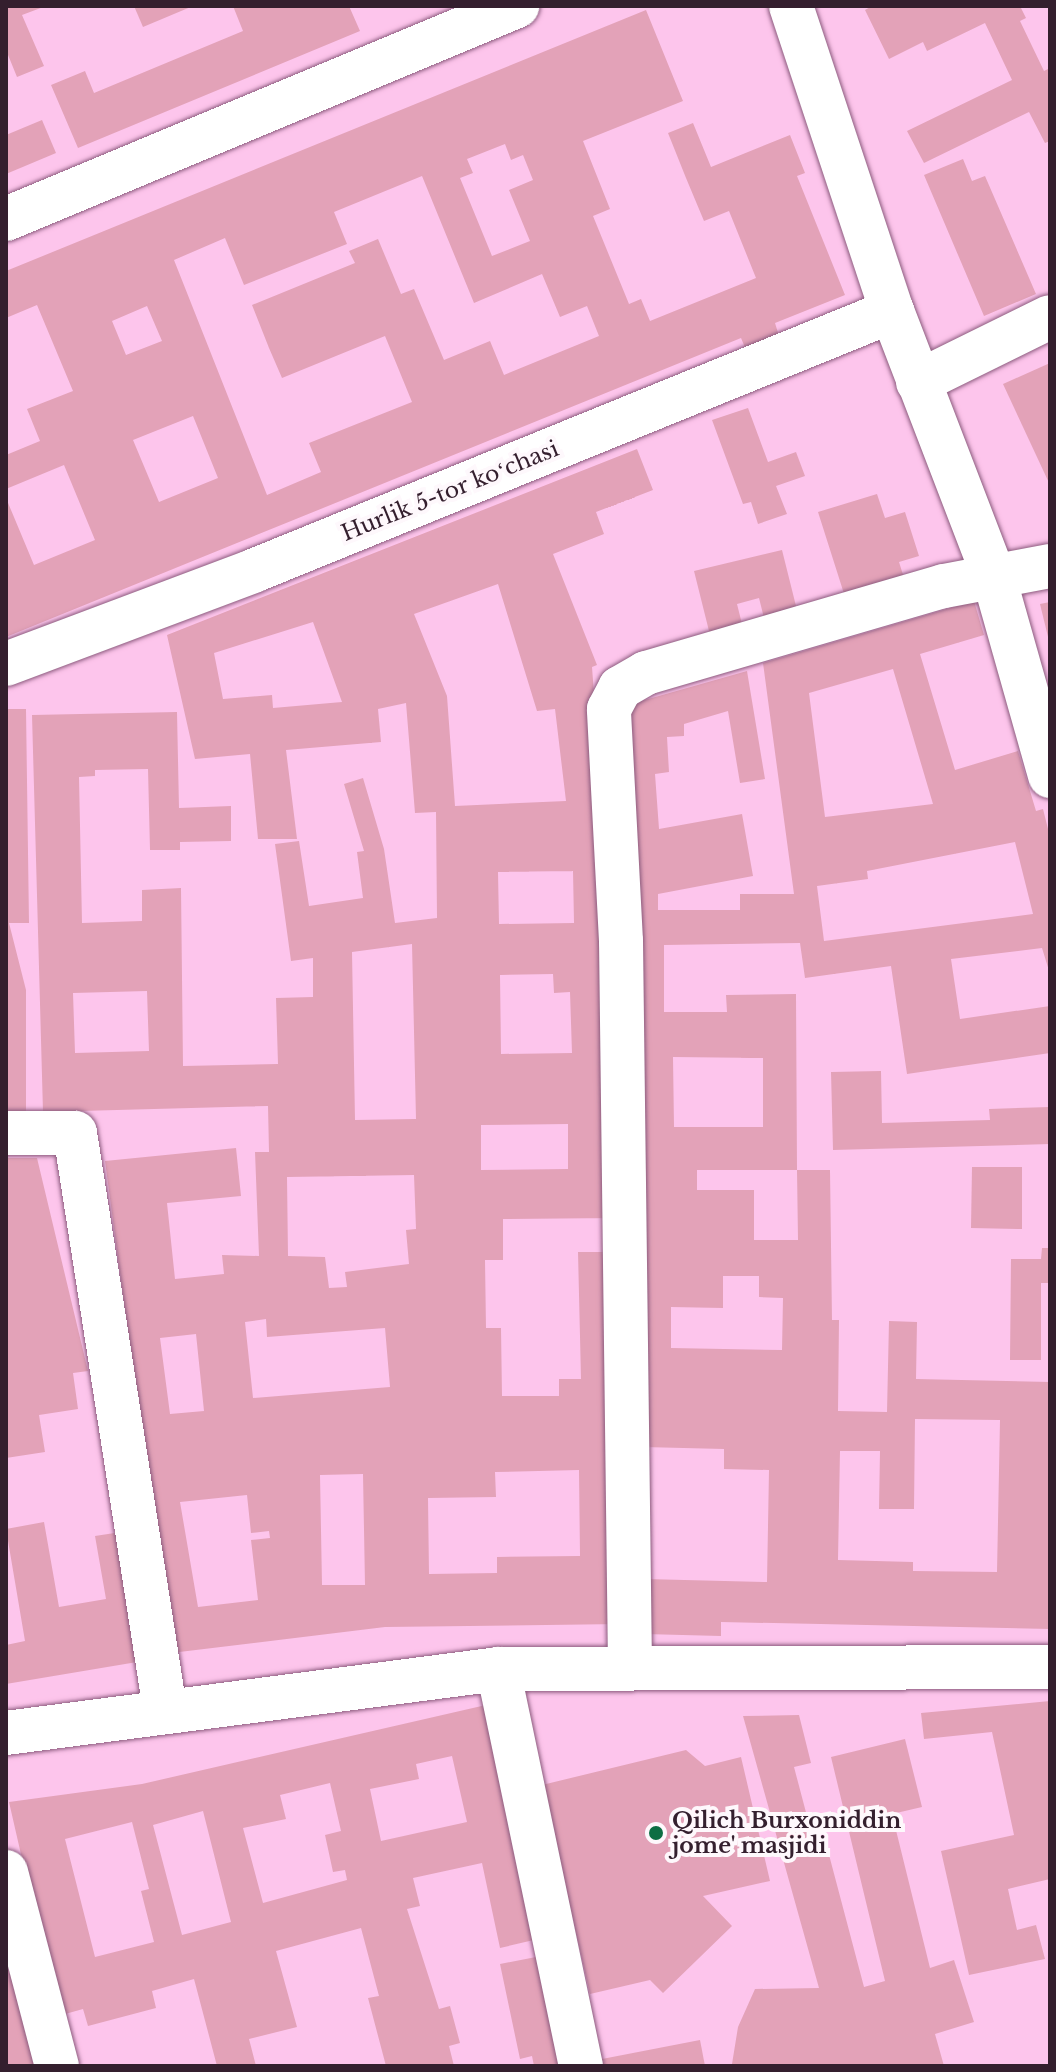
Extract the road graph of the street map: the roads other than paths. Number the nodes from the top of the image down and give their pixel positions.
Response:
1 (517, 6) edge
2 (791, 6) edge
3 (6, 219) edge
4 (892, 311) junction
5 (1050, 317) edge
6 (918, 382) junction
7 (1050, 566) edge
8 (993, 574) junction
9 (6, 664) edge
10 (1050, 776) edge
11 (6, 1133) edge
12 (630, 1667) junction
13 (1050, 1667) edge
14 (498, 1669) junction
15 (165, 1710) junction
16 (6, 1733) edge
17 (6, 1872) edge
18 (57, 2066) edge
19 (581, 2066) edge

1 - 3 street
2 - 4 street
4 - 6 street
4 - 9 street, Hurlik 5-tor koʻchasi
5 - 6 street
6 - 8 street
7 - 8 street
8 - 10 street
8 - 12 street
11 - 15 street
12 - 13 street
12 - 14 street
14 - 15 street
14 - 19 street
15 - 16 street
17 - 18 street

